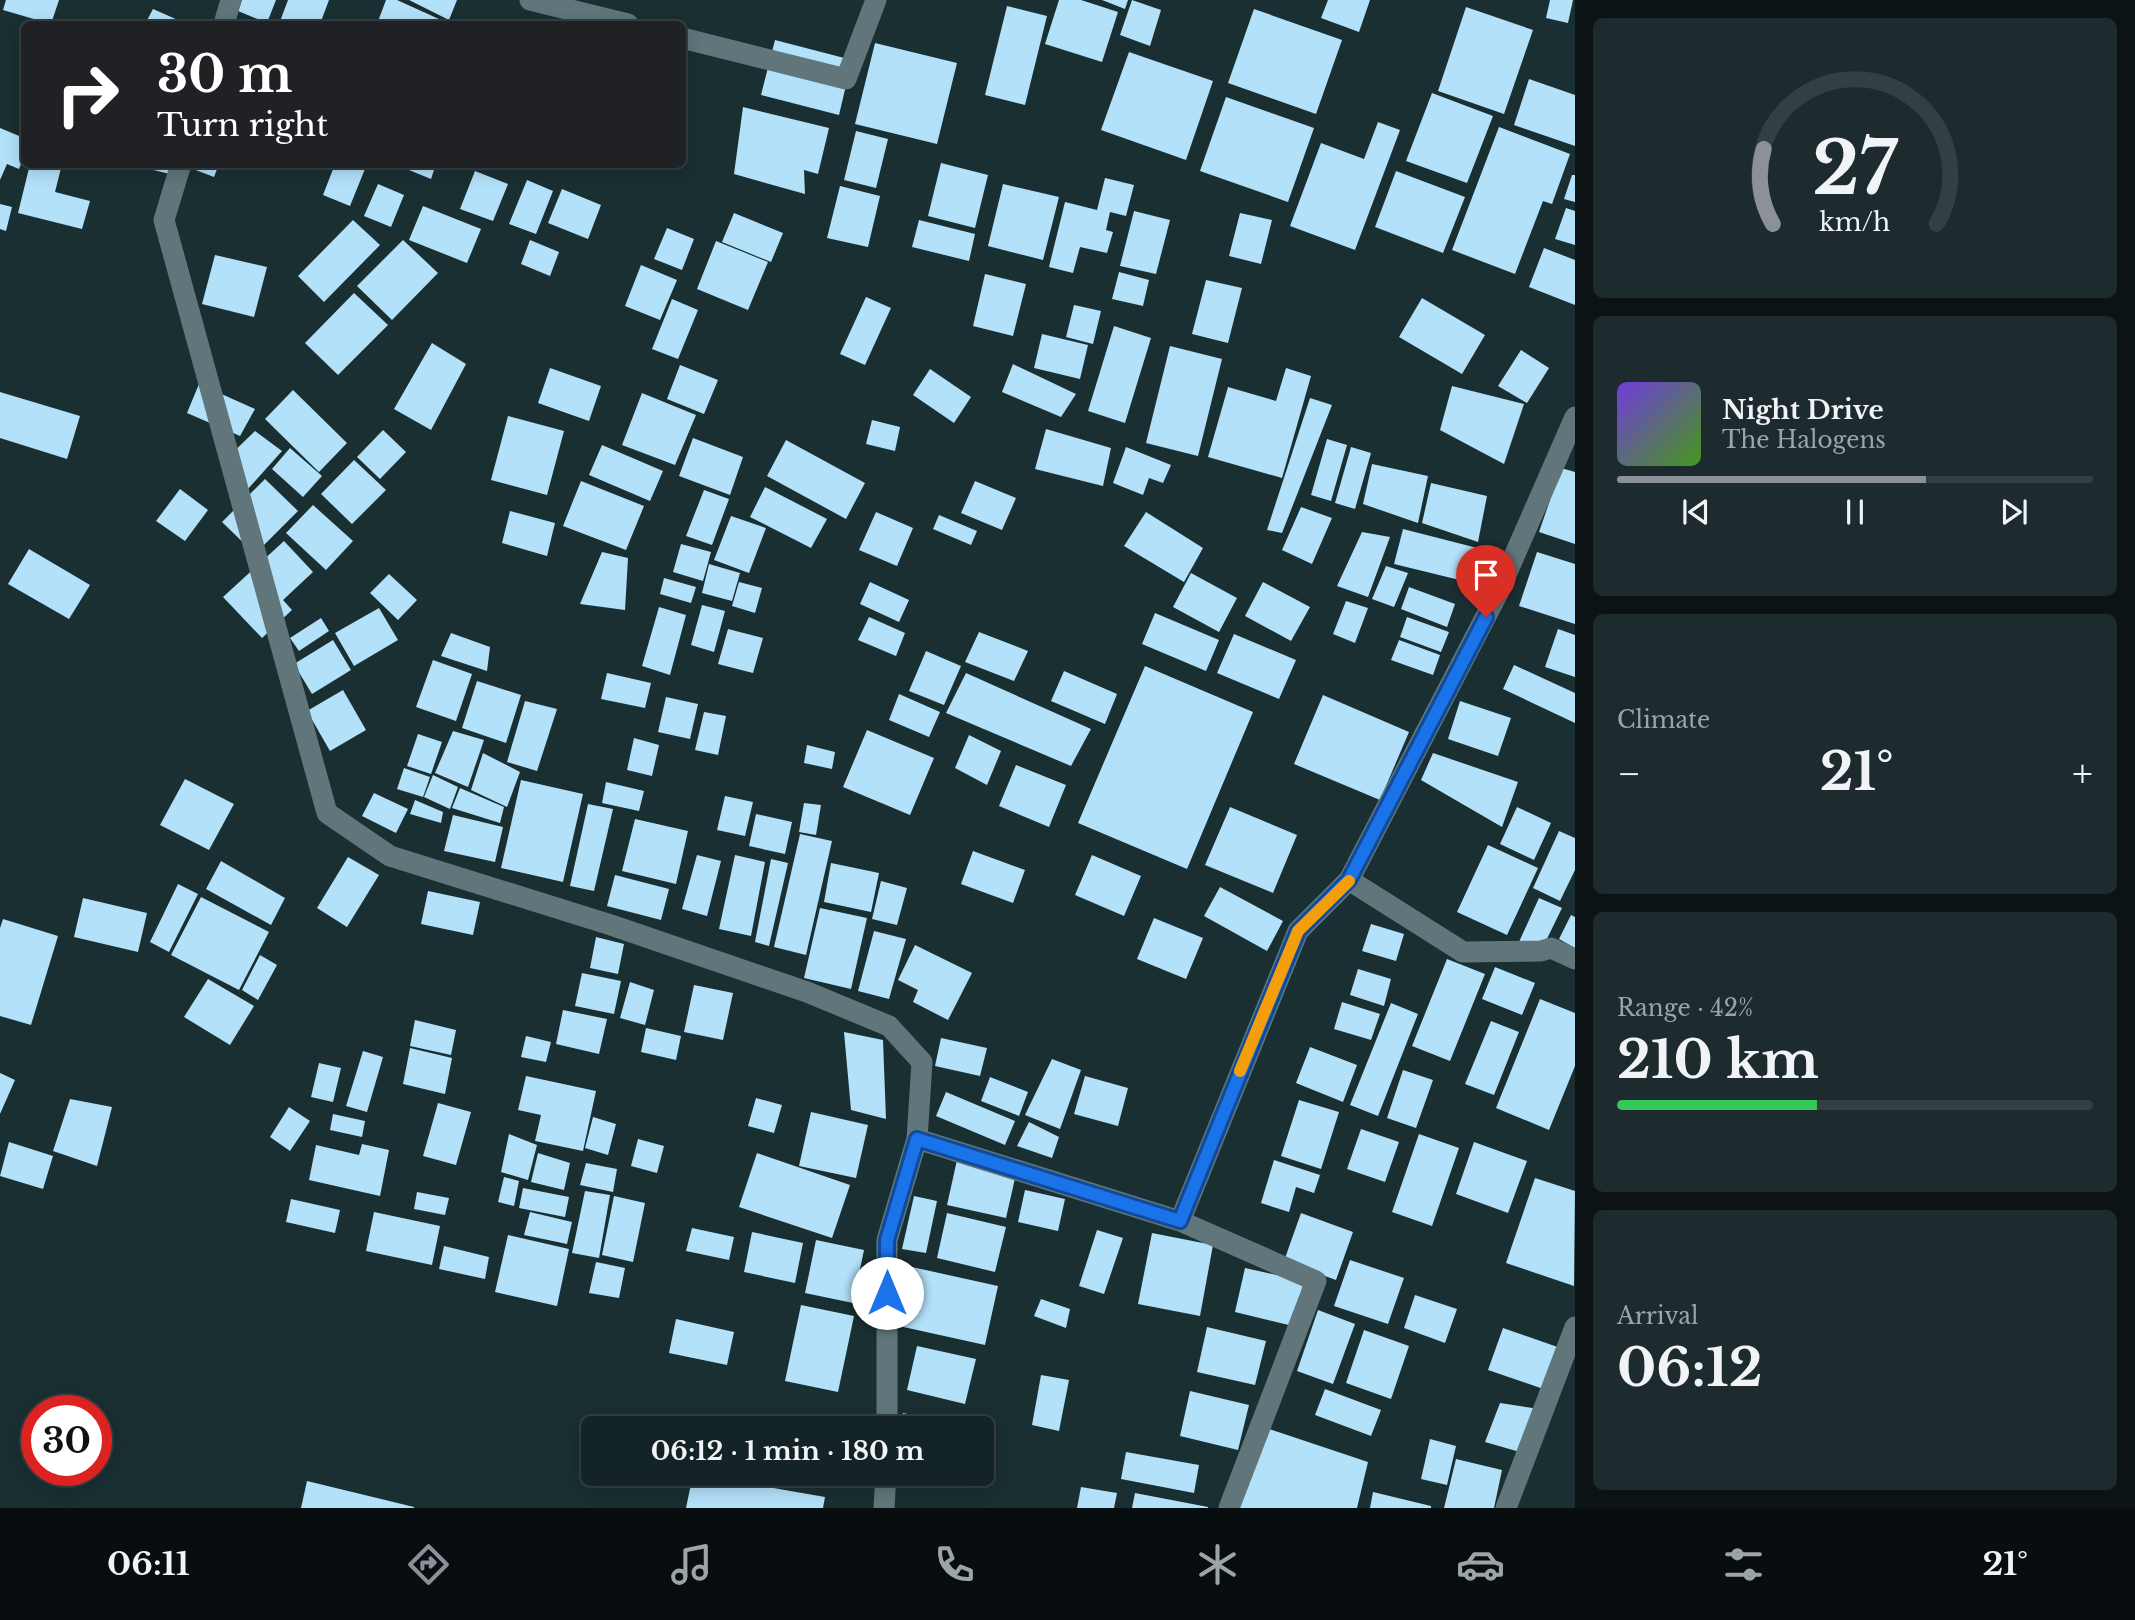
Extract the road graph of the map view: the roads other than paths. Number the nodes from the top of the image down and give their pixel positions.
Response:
1 (231, 0) edge
2 (530, 0) edge
3 (876, 0) edge
4 (225, 21) edge
5 (616, 21) edge
6 (686, 39) edge
7 (180, 168) edge
8 (1575, 417) edge
9 (1349, 880) junction
10 (1575, 958) edge
11 (917, 1139) junction
12 (1180, 1221) junction
13 (1575, 1328) edge
14 (887, 1416) edge
15 (885, 1486) edge
16 (884, 1508) edge
17 (1229, 1508) edge
18 (1506, 1508) edge

1 - 4 street
2 - 5 street
3 - 6 street
7 - 11 street
8 - 9 street
9 - 10 street
9 - 12 street
11 - 12 street
11 - 14 street
12 - 17 street
13 - 18 street
15 - 16 street

